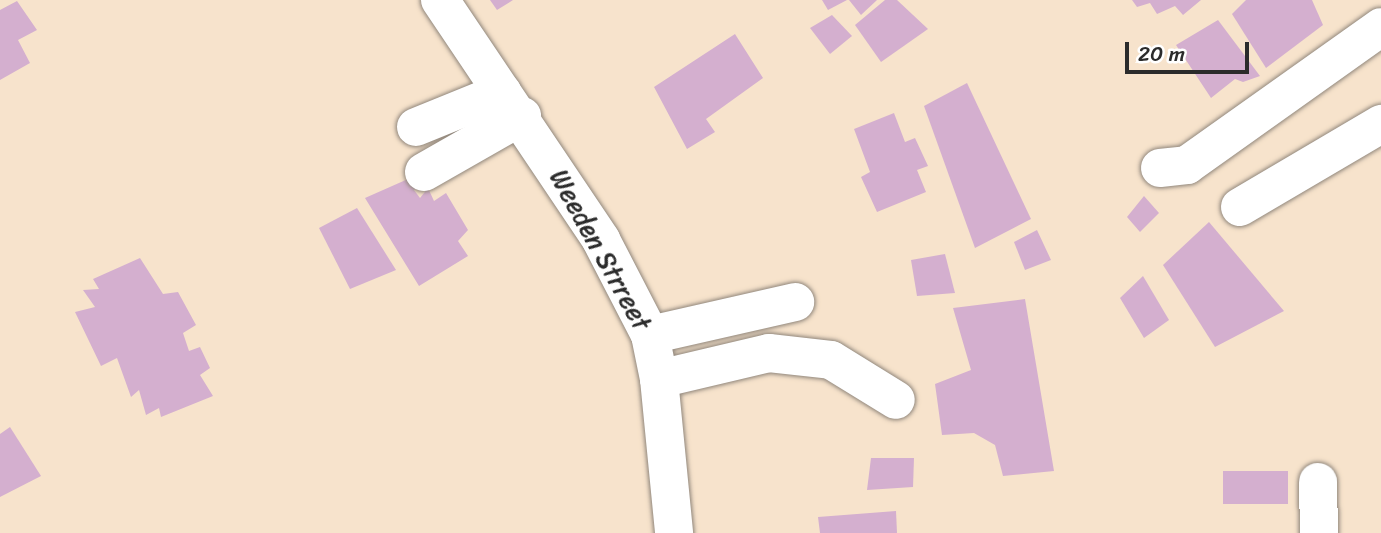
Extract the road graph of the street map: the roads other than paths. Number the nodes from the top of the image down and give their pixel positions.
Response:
1 (440, 0) edge
2 (1381, 27) edge
3 (512, 104) junction
4 (1381, 124) edge
5 (416, 127) dead end
6 (1160, 167) dead end
7 (424, 172) dead end
8 (1240, 207) dead end
9 (795, 302) dead end
10 (650, 335) junction
11 (659, 379) junction
12 (896, 400) dead end
13 (1318, 482) dead end
14 (674, 533) edge
15 (1319, 533) edge

1 - 3 street, Weeden Strreet
2 - 6 street
3 - 5 street
3 - 7 street
3 - 10 street, Weeden Strreet
4 - 8 street
9 - 10 street
10 - 11 street, Weeden Strreet
11 - 12 street
11 - 14 street, Weeden Strreet
13 - 15 street

